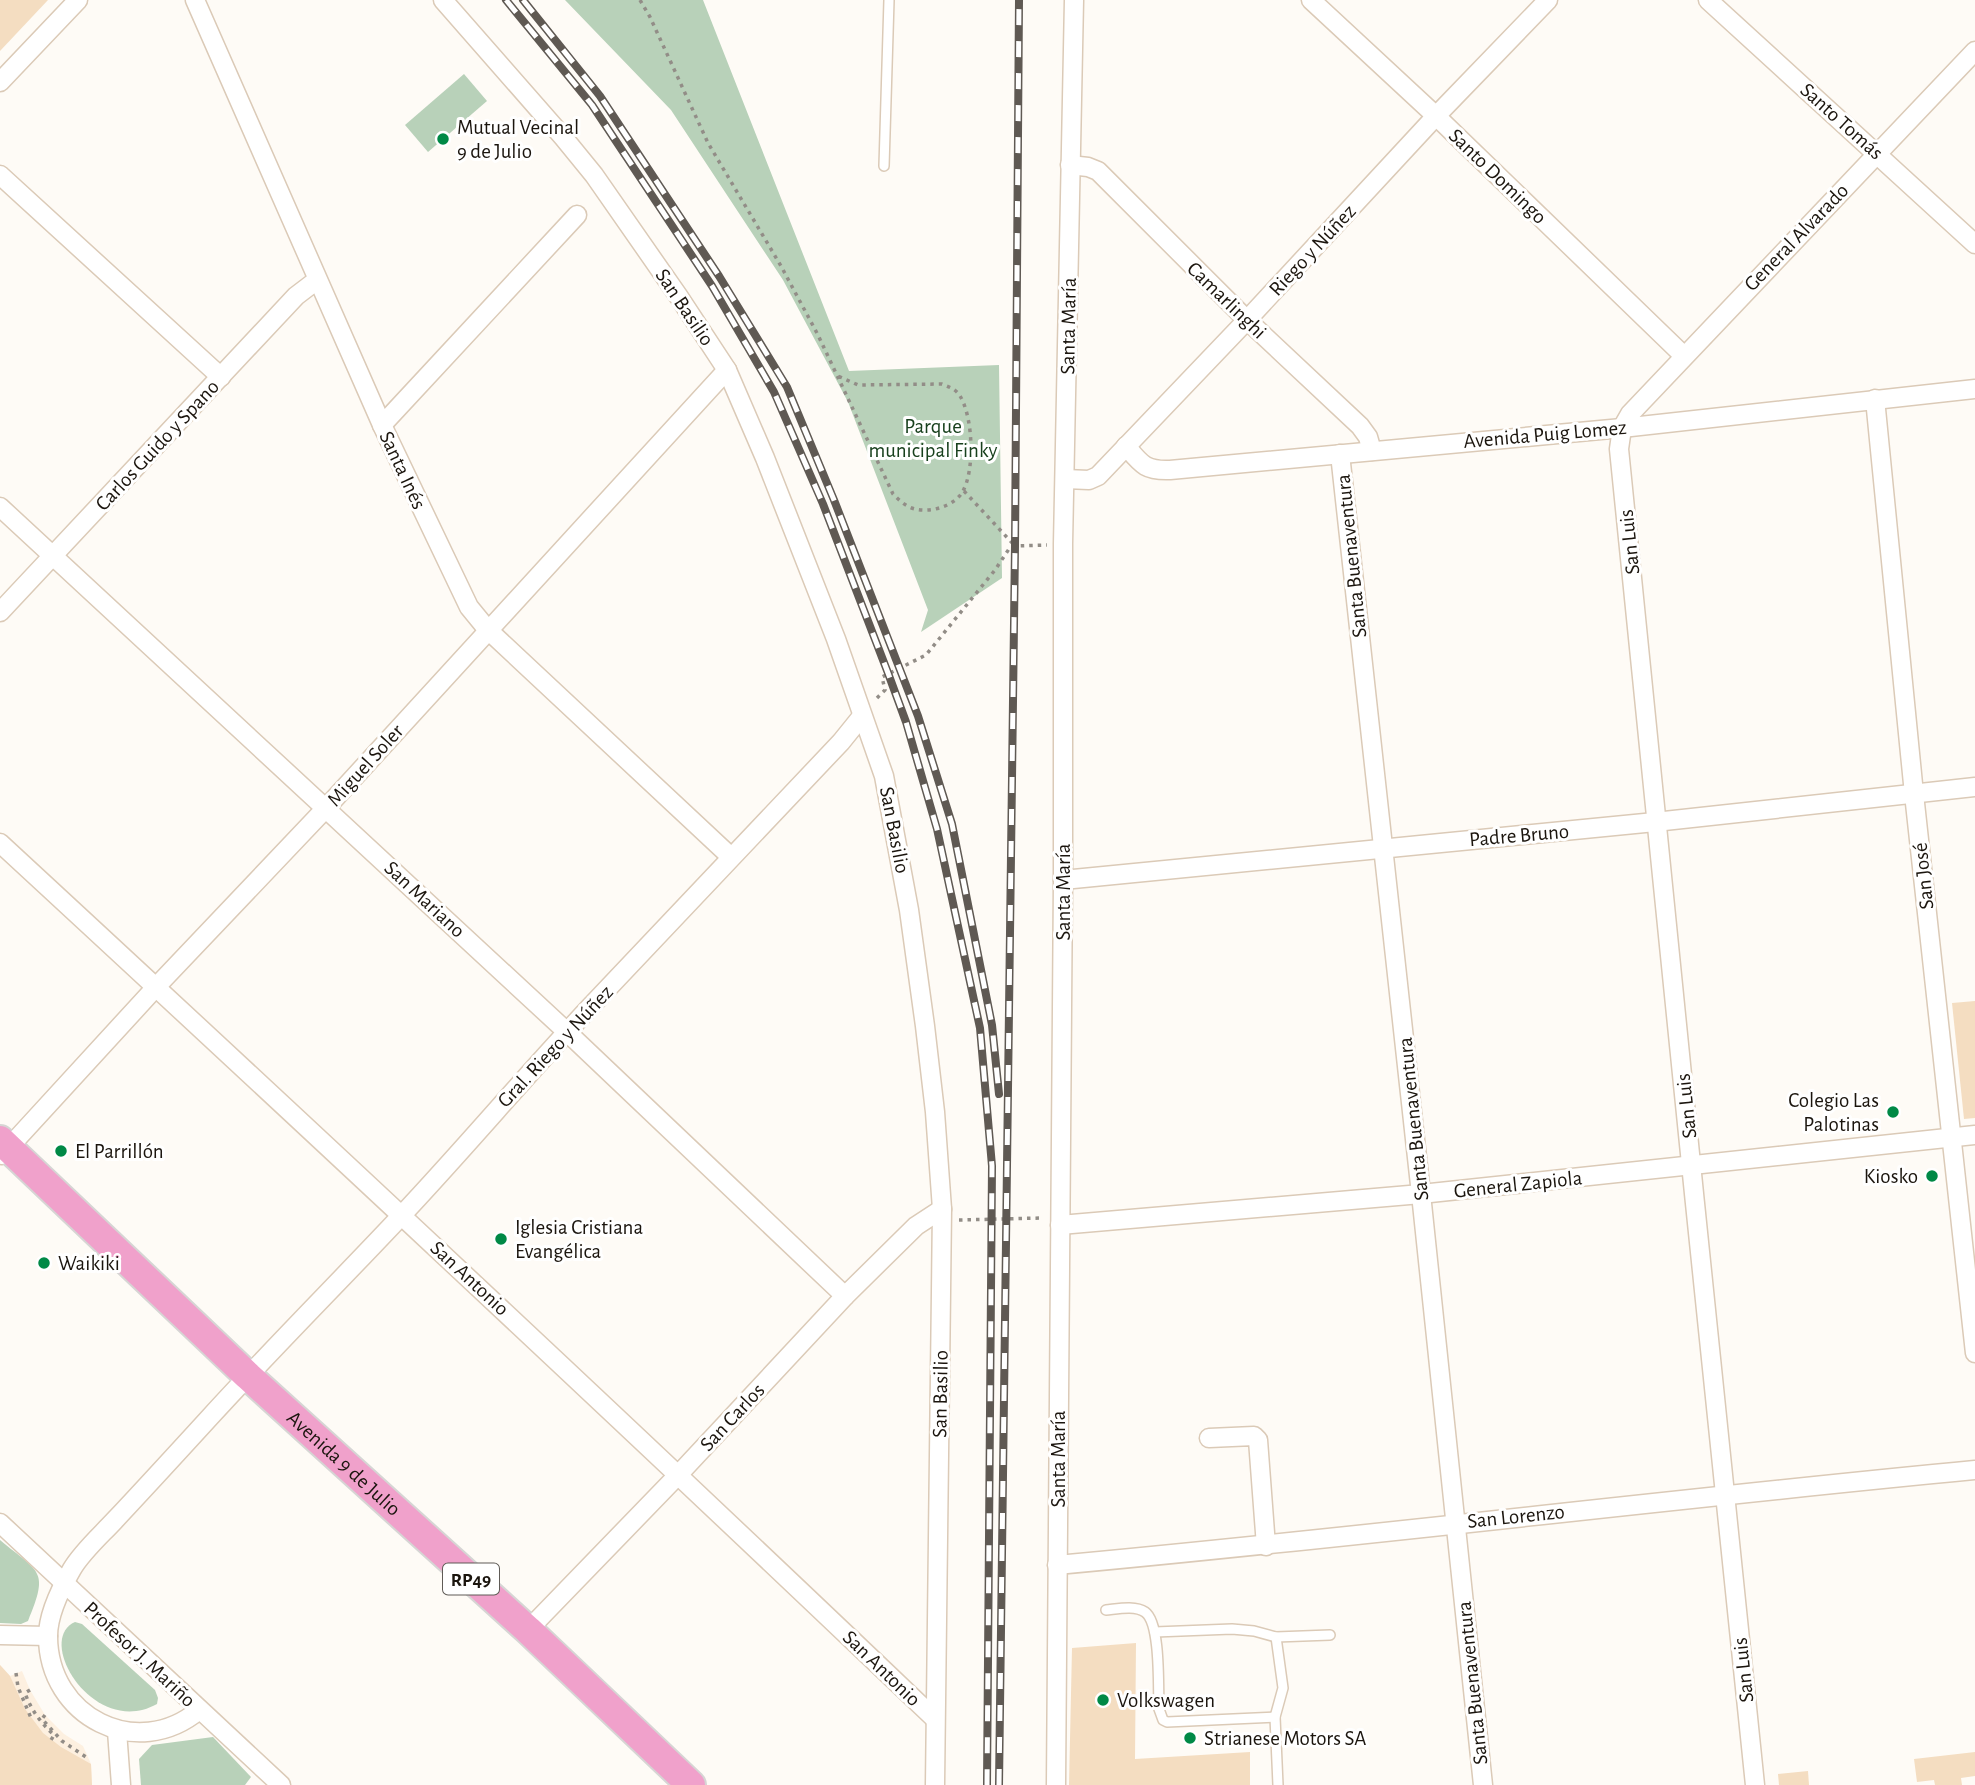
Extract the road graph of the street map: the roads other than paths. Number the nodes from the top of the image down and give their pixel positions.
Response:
1 (78, 0) edge
2 (195, 0) edge
3 (443, 0) edge
4 (889, 0) edge
5 (1311, 0) edge
6 (1548, 0) edge
7 (1708, 0) edge
8 (1078, 1) edge
9 (1975, 51) edge
10 (0, 82) edge
11 (1436, 116) junction
12 (1877, 153) junction
13 (1070, 164) junction
14 (884, 166) dead end
15 (0, 175) edge
16 (577, 215) dead end
17 (1975, 244) edge
18 (317, 281) junction
19 (1247, 320) junction
20 (1684, 355) junction
21 (727, 370) junction
22 (221, 377) junction
23 (1975, 388) edge
24 (1875, 399) junction
25 (382, 425) junction
26 (1622, 428) junction
27 (1126, 446) junction
28 (1372, 451) junction
29 (1340, 454) junction
30 (1065, 479) junction
31 (0, 507) edge
32 (54, 555) junction
33 (0, 612) edge
34 (487, 629) junction
35 (862, 716) junction
36 (1975, 787) edge
37 (1914, 794) junction
38 (326, 808) junction
39 (1655, 822) junction
40 (0, 844) edge
41 (1383, 848) junction
42 (731, 857) junction
43 (1063, 880) junction
44 (156, 987) junction
45 (567, 1032) junction
46 (1975, 1135) edge
47 (1952, 1137) junction
48 (3, 1149) edge
49 (1693, 1166) junction
50 (1421, 1194) junction
51 (402, 1215) junction
52 (942, 1215) junction
53 (1060, 1225) junction
54 (845, 1296) junction
55 (1975, 1353) edge
56 (248, 1376) junction
57 (1209, 1438) dead end
58 (1975, 1470) edge
59 (679, 1474) junction
60 (1724, 1494) junction
61 (0, 1523) edge
62 (1454, 1523) junction
63 (1266, 1546) junction
64 (1057, 1565) junction
65 (65, 1583) junction
66 (1106, 1609) dead end
67 (528, 1630) junction
68 (1155, 1632) junction
69 (0, 1635) edge
70 (1329, 1635) dead end
71 (48, 1636) junction
72 (1276, 1637) junction
73 (200, 1710) junction
74 (1275, 1717) junction
75 (934, 1719) junction
76 (117, 1731) junction
77 (121, 1785) edge
78 (281, 1785) edge
79 (691, 1785) edge
80 (935, 1785) edge
81 (1056, 1785) edge
82 (1278, 1785) edge
83 (1483, 1785) edge
84 (1755, 1785) edge

1 - 10 street
2 - 18 street, Santa Inés
3 - 21 street, San Basilio
4 - 14 lane
5 - 11 street, Santo Domingo
6 - 11 street, Riego y Núñez
7 - 12 street, Santo Tomás
8 - 13 street, Santa María
9 - 12 street, General Alvarado
11 - 19 street, Riego y Núñez
11 - 20 street, Santo Domingo
12 - 17 street, Santo Tomás
12 - 20 street, General Alvarado
13 - 19 street, Camarlinghi
13 - 30 street, Santa María
15 - 22 street
16 - 25 street
18 - 22 street, Carlos Guido y Spano
18 - 25 street, Santa Inés
19 - 27 street, Riego y Núñez
19 - 28 street, Camarlinghi
20 - 26 street, General Alvarado
21 - 34 street, Miguel Soler
21 - 35 street, San Basilio
22 - 32 street, Carlos Guido y Spano
23 - 24 street, Avenida Puig Lomez
24 - 26 street, Avenida Puig Lomez
24 - 37 street, San José
25 - 34 street, Santa Inés
26 - 28 street, Avenida Puig Lomez
26 - 39 street, San Luis
27 - 29 street, Avenida Puig Lomez
27 - 30 street, Riego y Núñez
28 - 29 street, Avenida Puig Lomez
29 - 41 street, Santa Buenaventura
30 - 43 street, Santa María
31 - 32 street, San Mariano
32 - 33 street, Carlos Guido y Spano
32 - 38 street, San Mariano
34 - 38 street, Miguel Soler
34 - 42 street, Santa Inés
35 - 42 street, Gral. Riego y Núñez
35 - 52 street, San Basilio
36 - 37 street, Padre Bruno
37 - 39 street, Padre Bruno
37 - 47 street, San José
38 - 44 street, Miguel Soler
38 - 45 street, San Mariano
39 - 41 street, Padre Bruno
39 - 49 street, San Luis
40 - 44 street, San Antonio
41 - 43 street, Padre Bruno
41 - 50 street, Santa Buenaventura
42 - 45 street, Gral. Riego y Núñez
43 - 53 street, Santa María
44 - 48 street, Miguel Soler
44 - 51 street, San Antonio
45 - 51 street, Gral. Riego y Núñez
45 - 54 street, San Mariano
46 - 47 street, General Zapiola
47 - 49 street, General Zapiola
47 - 55 street, San José
48 - 56 main road, Avenida 9 de Julio / RP49
49 - 50 street, General Zapiola
49 - 60 street, San Luis
50 - 53 street, General Zapiola
50 - 62 street, Santa Buenaventura
51 - 56 street, Gral. Riego y Núñez
51 - 59 street, San Antonio
52 - 54 street, San Carlos
52 - 75 street, San Basilio
53 - 64 street, Santa María
54 - 59 street, San Carlos
56 - 65 street, Gral. Riego y Núñez
56 - 67 main road, Avenida 9 de Julio / RP49
57 - 63 street
58 - 60 street, San Lorenzo
59 - 67 street, San Carlos
59 - 75 street, San Antonio
60 - 62 street, San Lorenzo
60 - 84 street, San Luis
61 - 65 street, Profesor J. Mariño
62 - 63 street, San Lorenzo
62 - 83 street, Santa Buenaventura
63 - 64 street, San Lorenzo
64 - 81 street, Santa María
65 - 71 street, Gral. Riego y Núñez
65 - 73 street, Profesor J. Mariño
66 - 68 lane
67 - 79 main road, Avenida 9 de Julio / RP49
68 - 72 lane
68 - 74 lane
69 - 71 street
70 - 72 lane
71 - 76 street
72 - 74 lane
73 - 76 street
73 - 78 street, Profesor J. Mariño
74 - 82 lane
75 - 80 street, San Basilio
76 - 77 street

